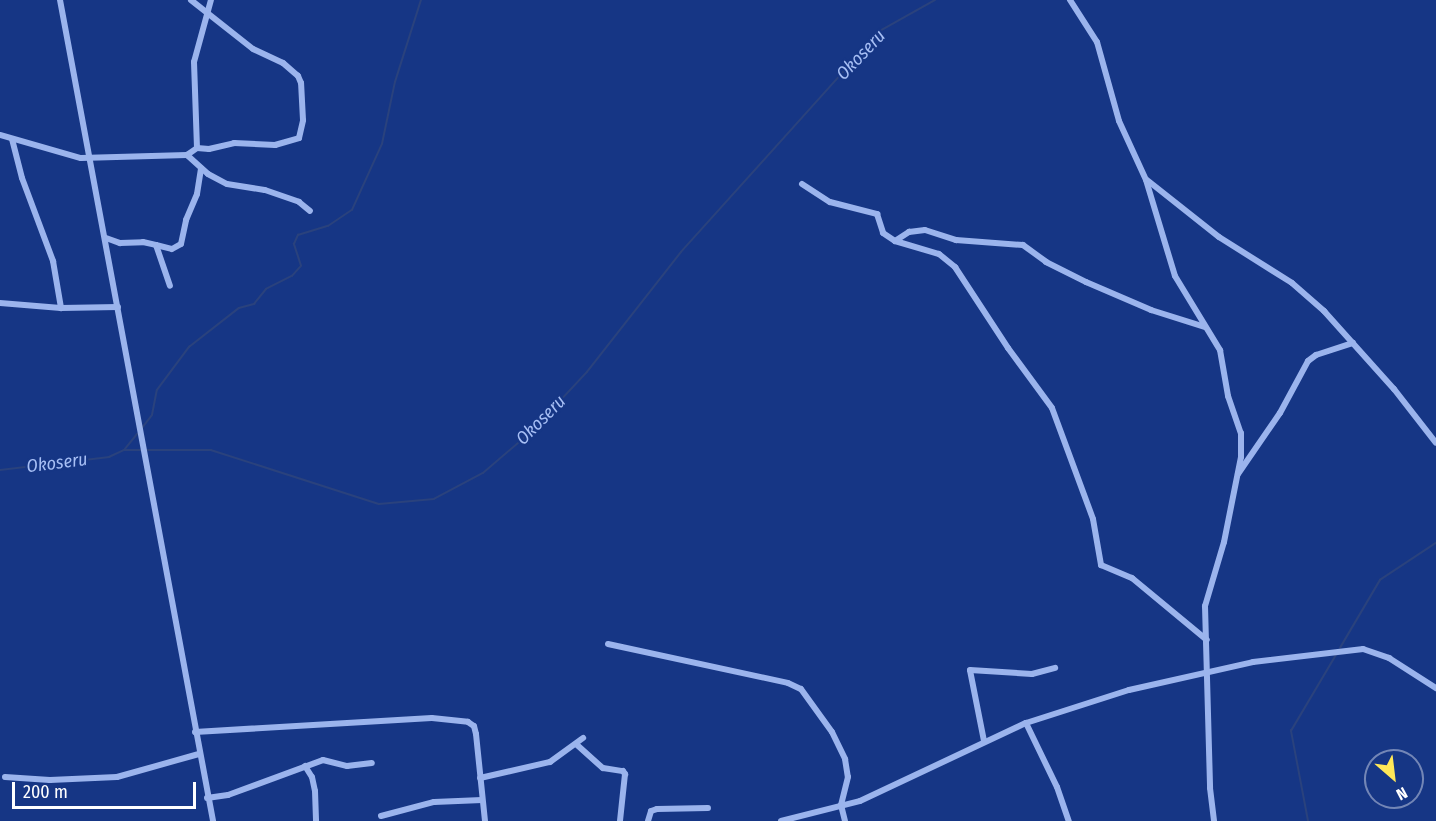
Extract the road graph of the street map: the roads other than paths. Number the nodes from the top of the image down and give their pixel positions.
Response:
1 (60, 0) edge
2 (191, 0) edge
3 (211, 0) edge
4 (1070, 0) edge
5 (207, 15) junction
6 (0, 135) edge
7 (12, 139) junction
8 (197, 148) junction
9 (187, 155) junction
10 (91, 158) junction
11 (201, 168) junction
12 (1146, 180) junction
13 (802, 184) dead end
14 (310, 211) dead end
15 (106, 238) junction
16 (895, 242) junction
17 (156, 245) junction
18 (170, 286) dead end
19 (0, 303) edge
20 (118, 307) junction
21 (61, 308) junction
22 (1206, 327) junction
23 (1353, 343) junction
24 (1436, 443) edge
25 (1236, 477) junction
26 (1207, 640) junction
27 (608, 644) dead end
28 (1055, 668) dead end
29 (1207, 673) junction
30 (1436, 688) edge
31 (1026, 723) junction
32 (195, 732) junction
33 (583, 738) dead end
34 (984, 741) junction
35 (576, 744) junction
36 (199, 754) junction
37 (372, 763) dead end
38 (305, 766) junction
39 (5, 777) dead end
40 (480, 778) junction
41 (207, 798) junction
42 (482, 800) junction
43 (842, 805) junction
44 (708, 808) dead end
45 (381, 816) dead end
46 (213, 821) edge
47 (316, 821) edge
48 (485, 821) edge
49 (620, 821) edge
50 (648, 821) edge
51 (781, 821) edge
52 (845, 821) edge
53 (1069, 821) edge
54 (1214, 821) edge

1 - 10 street
2 - 5 street
3 - 5 street
4 - 12 street
5 - 8 street
5 - 8 street
6 - 7 street
7 - 10 street
7 - 21 street
8 - 9 street
9 - 10 street
9 - 11 street
10 - 15 street
11 - 14 street
11 - 17 street
12 - 22 street
12 - 23 street
13 - 16 street
15 - 17 street
15 - 20 street
16 - 22 street
16 - 26 street
17 - 18 street
19 - 21 street
20 - 21 street
20 - 32 street
22 - 25 street
23 - 24 street
23 - 25 street
25 - 26 street
26 - 29 street
27 - 43 street
28 - 34 street
29 - 30 street
29 - 31 street
29 - 54 street
31 - 34 street
31 - 53 street
32 - 36 street
32 - 40 street
33 - 35 street
34 - 43 street
35 - 40 street
35 - 49 street
36 - 39 street
36 - 41 street
37 - 38 street
38 - 41 street
38 - 47 street
40 - 42 street
41 - 46 street
42 - 45 street
42 - 48 street
43 - 51 street
43 - 52 street
44 - 50 street

